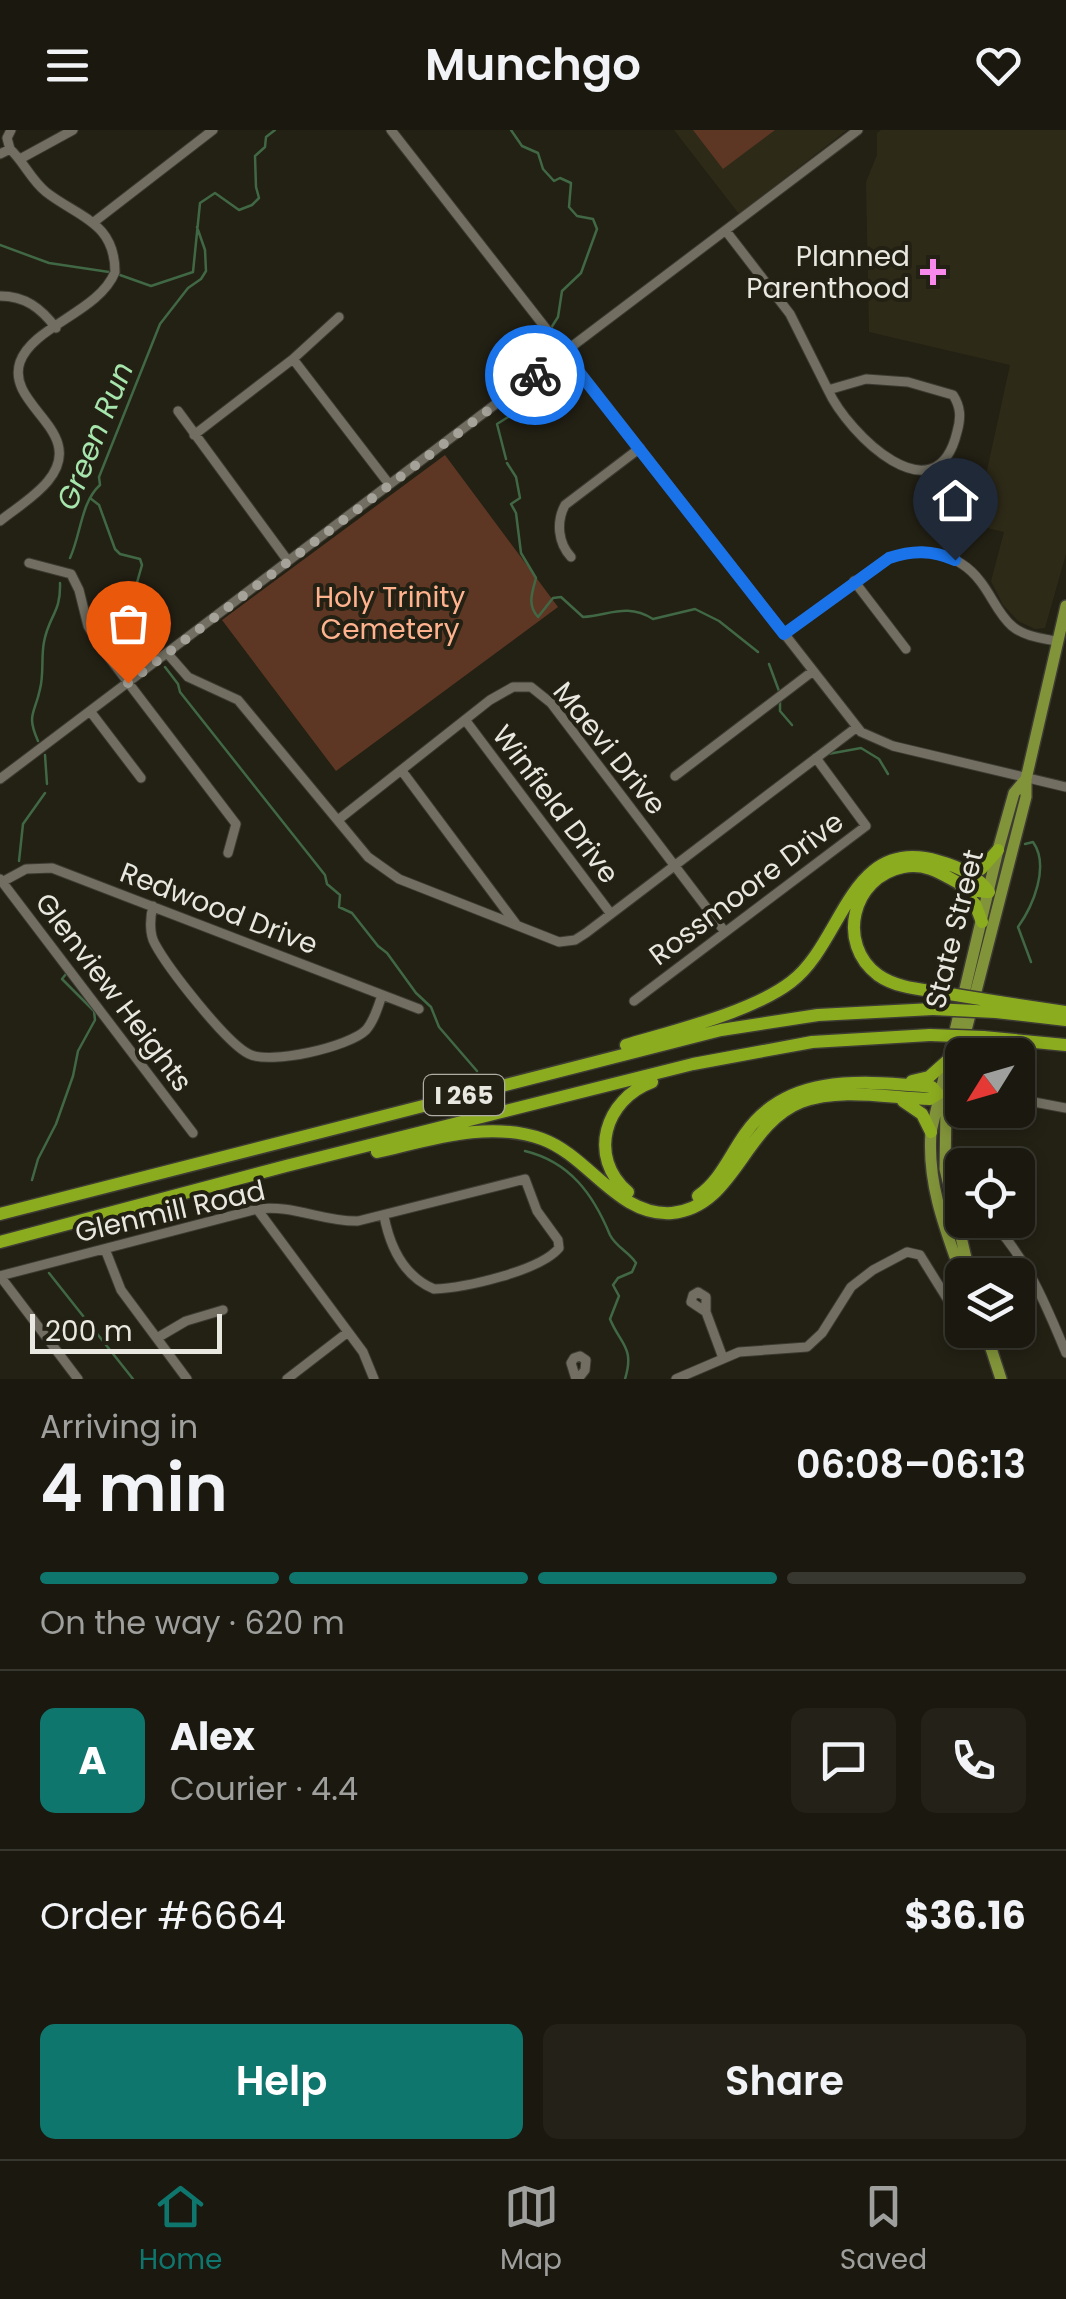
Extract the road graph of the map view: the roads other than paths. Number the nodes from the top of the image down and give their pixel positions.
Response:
1 (11, 130) edge
2 (73, 130) edge
3 (213, 130) edge
4 (391, 130) edge
5 (858, 130) edge
6 (10, 149) junction
7 (0, 154) edge
8 (20, 159) junction
9 (94, 222) junction
10 (726, 231) junction
11 (0, 296) edge
12 (338, 317) dead end
13 (56, 328) junction
14 (561, 349) junction
15 (293, 359) junction
16 (828, 390) junction
17 (178, 411) dead end
18 (194, 435) junction
19 (640, 448) junction
20 (389, 484) junction
21 (0, 503) edge
22 (4, 518) edge
23 (570, 557) dead end
24 (288, 561) junction
25 (29, 563) dead end
26 (854, 581) junction
27 (1066, 606) edge
28 (784, 634) junction
29 (1056, 641) junction
30 (906, 649) dead end
31 (167, 653) junction
32 (813, 671) junction
33 (128, 683) junction
34 (90, 712) junction
35 (466, 720) junction
36 (857, 727) junction
37 (816, 758) junction
38 (402, 772) junction
39 (675, 776) dead end
40 (140, 778) dead end
41 (0, 779) edge
42 (1026, 779) junction
43 (1066, 787) edge
44 (338, 820) junction
45 (998, 850) junction
46 (228, 853) dead end
47 (950, 865) junction
48 (675, 866) junction
49 (935, 870) junction
50 (1, 880) edge
51 (995, 893) junction
52 (154, 906) junction
53 (612, 914) junction
54 (982, 922) junction
55 (518, 926) junction
56 (724, 932) junction
57 (382, 996) junction
58 (634, 1001) dead end
59 (997, 1007) junction
60 (419, 1010) dead end
61 (1066, 1012) edge
62 (1066, 1020) edge
63 (954, 1038) edge
64 (962, 1038) edge
65 (1066, 1045) edge
66 (734, 1056) junction
67 (945, 1063) edge
68 (901, 1084) junction
69 (500, 1086) junction
70 (945, 1091) edge
71 (945, 1094) edge
72 (886, 1098) junction
73 (945, 1102) edge
74 (1035, 1102) edge
75 (1066, 1108) edge
76 (945, 1128) edge
77 (930, 1132) junction
78 (193, 1133) dead end
79 (945, 1163) edge
80 (233, 1180) junction
81 (945, 1195) edge
82 (257, 1210) junction
83 (0, 1214) edge
84 (384, 1216) junction
85 (1007, 1238) edge
86 (0, 1242) edge
87 (106, 1249) junction
88 (0, 1276) edge
89 (945, 1295) edge
90 (223, 1310) dead end
91 (706, 1312) dead end
92 (348, 1332) junction
93 (157, 1338) junction
94 (991, 1348) edge
95 (1066, 1353) edge
96 (724, 1358) junction
97 (78, 1379) edge
98 (187, 1379) edge
99 (286, 1379) edge
100 (374, 1379) edge
101 (676, 1379) edge
102 (1001, 1379) edge

1 - 6 street
2 - 8 street
3 - 9 street
4 - 14 street
5 - 10 street
6 - 7 street
6 - 8 street
8 - 9 street
9 - 13 street
10 - 14 street
10 - 16 street
11 - 13 street
12 - 15 street
13 - 22 street
14 - 19 street
14 - 20 street
15 - 18 street
15 - 20 street
16 - 16 street
17 - 18 street
18 - 24 street
19 - 23 street
19 - 28 street
20 - 24 street
21 - 22 street
24 - 31 street
25 - 33 street
26 - 28 street
26 - 29 street
26 - 30 street
27 - 29 main road, State Street
28 - 32 street
29 - 42 main road, State Street
31 - 33 street
31 - 44 street
32 - 36 street
32 - 39 street
33 - 34 street
33 - 46 street
34 - 40 street
34 - 41 street
35 - 38 street, Maevi Drive
35 - 48 street, Maevi Drive
35 - 53 street, Winfield Drive
36 - 37 street
36 - 42 street
37 - 48 street
37 - 56 street, Rossmoore Drive
38 - 44 street, Maevi Drive
38 - 55 street
42 - 43 street
42 - 45 main road, State Street
42 - 51 main road, State Street
44 - 55 street
45 - 47 highway
45 - 51 main road, State Street
47 - 51 highway
47 - 69 highway
48 - 53 street
48 - 56 street, Maevi Drive
49 - 51 highway
49 - 54 highway
49 - 59 highway, bridge
50 - 52 street, Redwood Drive
50 - 78 street, Glenview Heights
51 - 54 main road, State Street
51 - 64 main road, State Street
52 - 57 street, Redwood Drive
52 - 57 street
53 - 55 street
54 - 63 main road, State Street
56 - 58 street, Rossmoore Drive
57 - 60 street, Redwood Drive
59 - 61 highway
59 - 62 highway, I 265
59 - 69 highway, I 265, bridge
65 - 66 highway, I 265, bridge
66 - 68 highway
66 - 80 highway, I 265
67 - 68 highway
68 - 70 highway
69 - 83 highway, I 265
71 - 72 highway
72 - 77 highway
72 - 80 highway
73 - 77 main road
74 - 75 street
76 - 79 main road
77 - 81 main road
80 - 86 highway, I 265
82 - 84 street, Glenmill Road
82 - 87 street, Glenmill Road
82 - 92 street
84 - 84 street, Glenmill Road
85 - 95 street
87 - 88 street, Glenmill Road
87 - 93 street
88 - 97 street
89 - 96 street
90 - 93 street
91 - 96 street
92 - 99 street
92 - 100 street
93 - 98 street
94 - 102 main road
96 - 101 street

